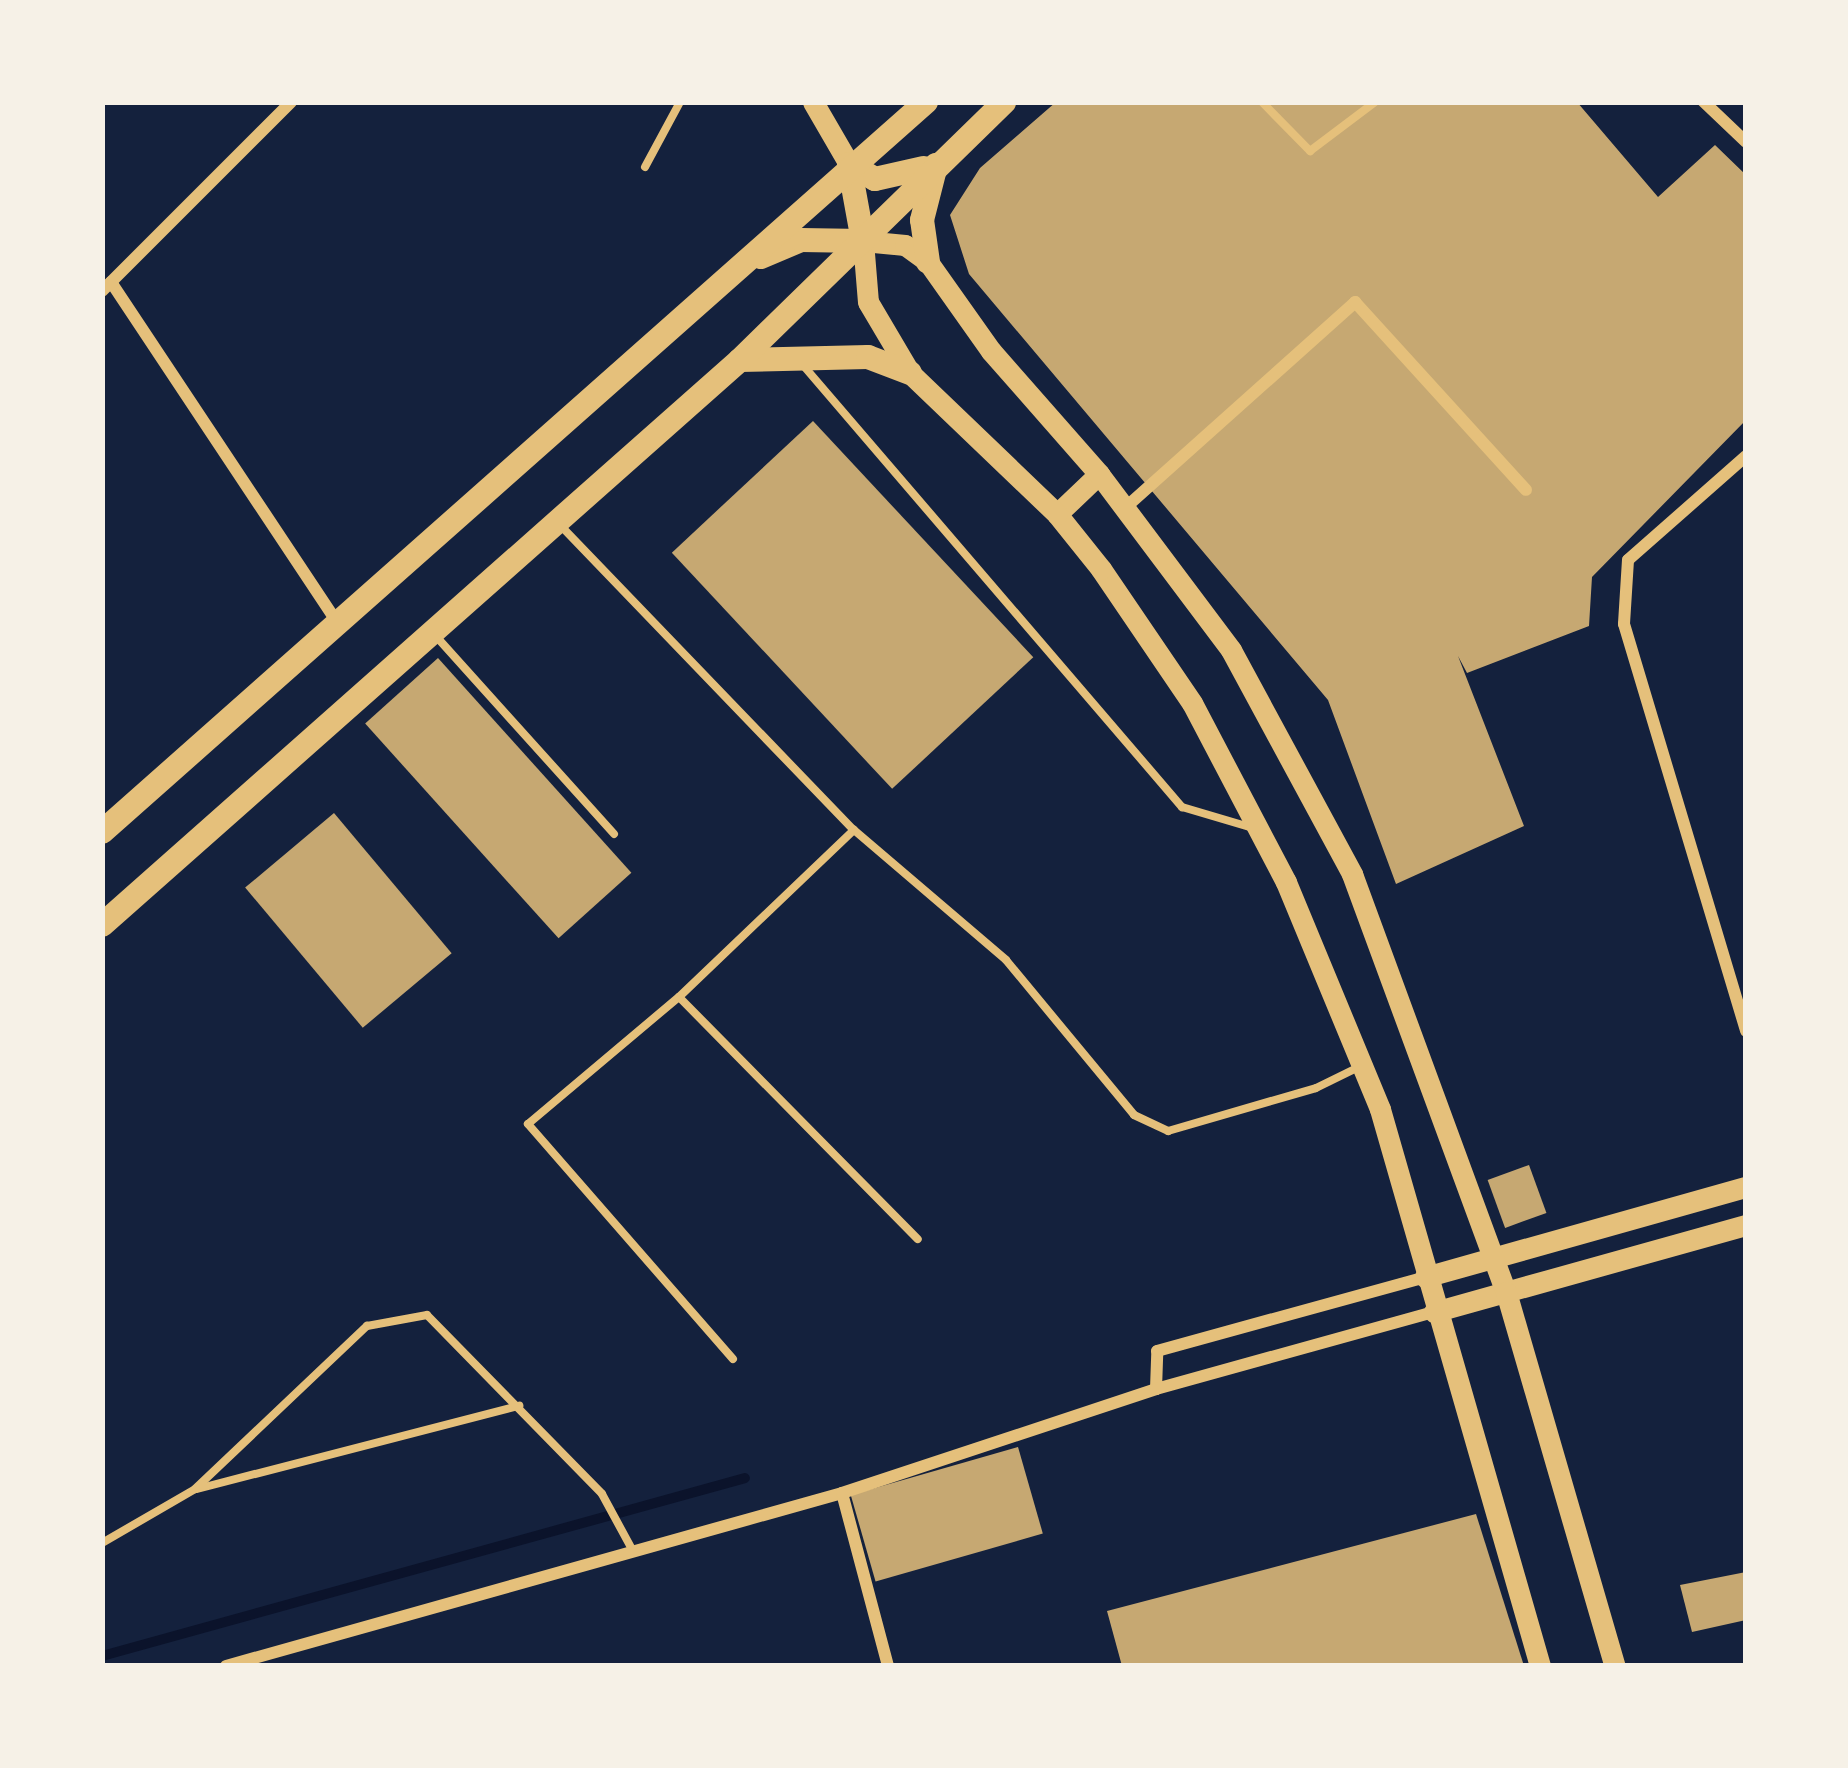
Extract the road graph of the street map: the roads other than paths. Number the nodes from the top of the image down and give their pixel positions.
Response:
1 (291, 102) edge
2 (680, 102) edge
3 (813, 102) edge
4 (926, 102) edge
5 (1004, 102) edge
6 (1262, 102) edge
7 (1371, 103) edge
8 (1706, 103) edge
9 (1746, 142) edge
10 (937, 162) junction
11 (849, 164) junction
12 (645, 167) dead end
13 (863, 242) junction
14 (748, 262) junction
15 (928, 262) junction
16 (106, 286) edge
17 (797, 359) junction
18 (740, 360) junction
19 (910, 373) junction
20 (1746, 456) edge
21 (1099, 474) junction
22 (1526, 490) dead end
23 (1125, 508) junction
24 (1057, 514) junction
25 (557, 522) junction
26 (338, 624) junction
27 (433, 633) junction
28 (1258, 829) junction
29 (854, 830) junction
30 (102, 832) edge
31 (614, 834) dead end
32 (102, 925) edge
33 (679, 997) junction
34 (1746, 1030) edge
35 (1362, 1066) junction
36 (1746, 1187) edge
37 (1746, 1225) edge
38 (918, 1239) dead end
39 (1493, 1258) junction
40 (1425, 1277) junction
41 (1506, 1292) junction
42 (1434, 1312) junction
43 (734, 1359) dead end
44 (1156, 1389) junction
45 (521, 1406) junction
46 (195, 1489) junction
47 (842, 1493) junction
48 (102, 1544) edge
49 (634, 1552) junction
50 (226, 1666) edge
51 (888, 1666) edge
52 (1540, 1666) edge
53 (1615, 1666) edge

1 - 16 street
2 - 12 lane
3 - 11 street
4 - 11 main road
5 - 10 main road
6 - 7 lane
8 - 9 street
10 - 11 main road
10 - 13 main road
10 - 15 main road
11 - 13 main road
11 - 14 main road
13 - 14 main road
13 - 15 street
13 - 18 main road
13 - 19 street
14 - 26 main road
15 - 21 street
16 - 26 street
17 - 18 main road
17 - 19 main road
17 - 28 lane
18 - 25 main road
19 - 24 street
20 - 34 street
21 - 23 street
21 - 24 street
22 - 23 street
23 - 39 street
24 - 28 street
25 - 27 main road
25 - 29 lane
26 - 30 main road
27 - 31 lane
27 - 32 main road
28 - 35 street
29 - 33 lane
29 - 35 lane
33 - 38 lane
33 - 43 lane
35 - 40 street
36 - 39 street
37 - 41 street
39 - 40 street
39 - 41 street
40 - 42 street
40 - 44 street
41 - 42 street
41 - 53 street
42 - 44 street
42 - 52 street
44 - 47 street
45 - 46 lane
45 - 46 lane
45 - 49 lane
46 - 48 lane
47 - 49 street
47 - 51 street
49 - 50 street

